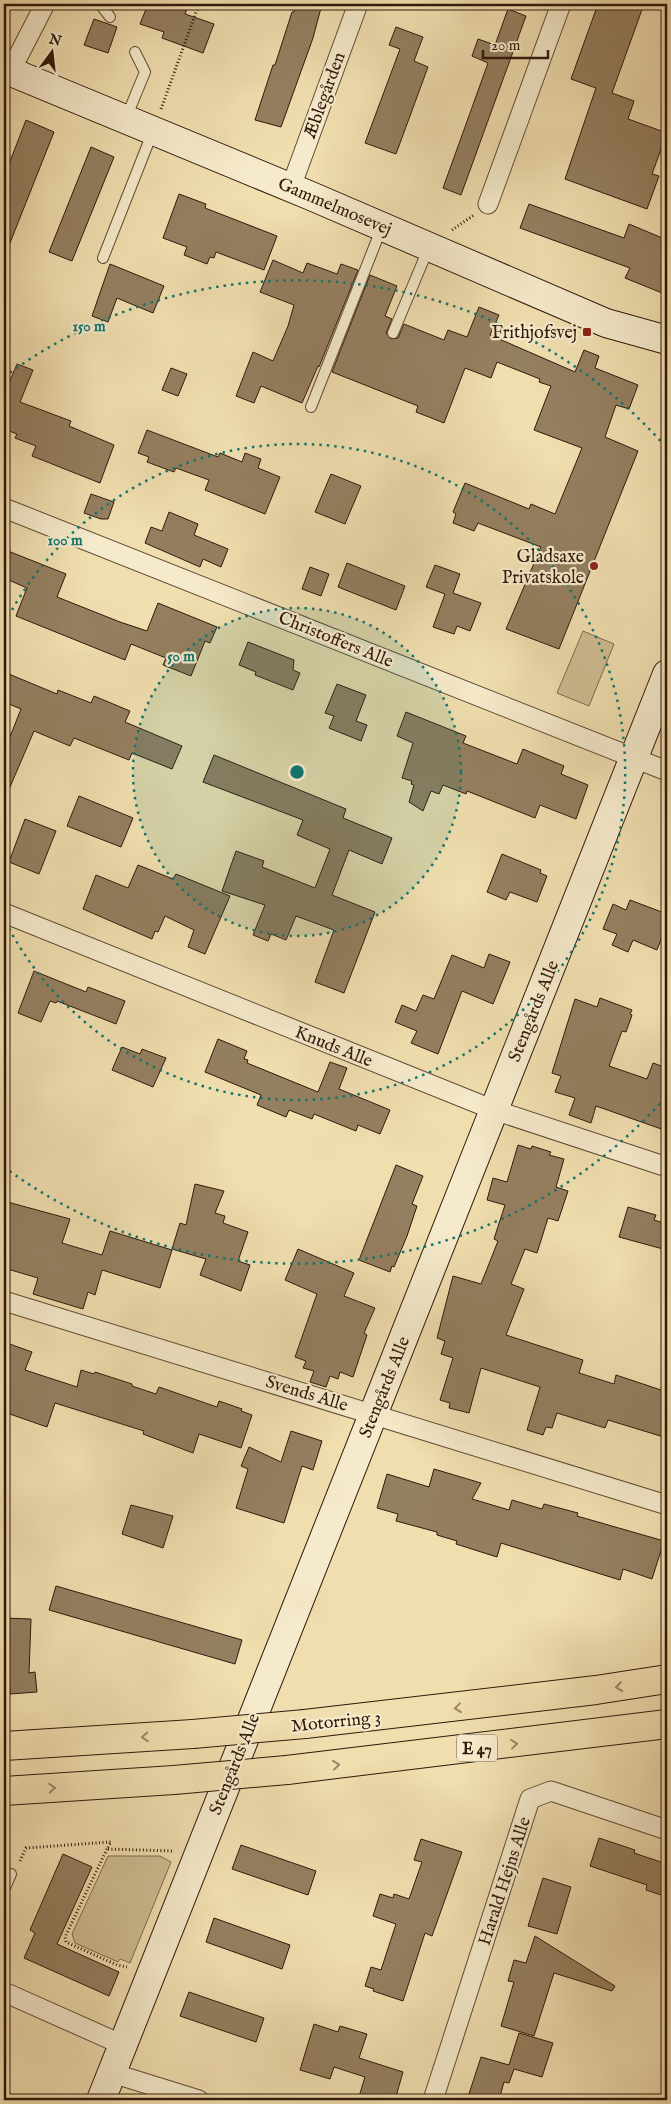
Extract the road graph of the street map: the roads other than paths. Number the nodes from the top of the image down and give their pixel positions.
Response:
1 (100, 4) edge
2 (358, 4) edge
3 (561, 4) edge
4 (41, 6) edge
5 (110, 18) dead end
6 (135, 52) dead end
7 (7, 70) edge
8 (126, 119) junction
9 (153, 131) junction
10 (290, 187) junction
11 (488, 204) road end
12 (382, 226) junction
13 (429, 247) junction
14 (103, 258) dead end
15 (393, 333) dead end
16 (667, 340) edge
17 (311, 407) dead end
18 (4, 508) edge
19 (667, 674) edge
20 (634, 758) junction
21 (667, 771) edge
22 (4, 913) edge
23 (494, 1110) junction
24 (667, 1167) edge
25 (4, 1301) edge
26 (373, 1414) junction
27 (667, 1505) edge
28 (667, 1679) edge
29 (667, 1724) edge
30 (4, 1746) edge
31 (4, 1792) edge
32 (667, 1830) edge
33 (11, 1874) road end
34 (4, 1890) edge
35 (4, 1992) edge
36 (123, 2045) junction
37 (112, 2073) junction
38 (101, 2100) edge
39 (198, 2100) edge
40 (433, 2100) edge

1 - 5 lane
2 - 10 street, Æblegården
3 - 11 street
4 - 7 street
6 - 8 lane
7 - 8 street, Gammelmosevej
8 - 9 street, Gammelmosevej
9 - 10 street, Gammelmosevej
9 - 14 lane
10 - 12 street, Gammelmosevej
12 - 13 street, Gammelmosevej
12 - 17 lane
13 - 15 lane
13 - 16 street, Gammelmosevej
18 - 20 street, Christoffers Alle
19 - 20 street, Stengårds Alle
20 - 21 street, Christoffers Alle
20 - 23 street, Stengårds Alle
22 - 23 street, Knuds Alle
23 - 24 street, Knuds Alle
23 - 26 street, Stengårds Alle
25 - 26 street, Svends Alle
26 - 27 street, Svends Alle
26 - 36 street, Stengårds Alle
28 -> 30 highway, Motorring 3, bridge
31 -> 29 highway, E 47, bridge
32 - 40 street, Harald Hejns Alle
33 - 34 lane
35 - 36 street
36 - 37 street, Stengårds Alle
37 - 38 street, Stengårds Alle
37 - 39 street

